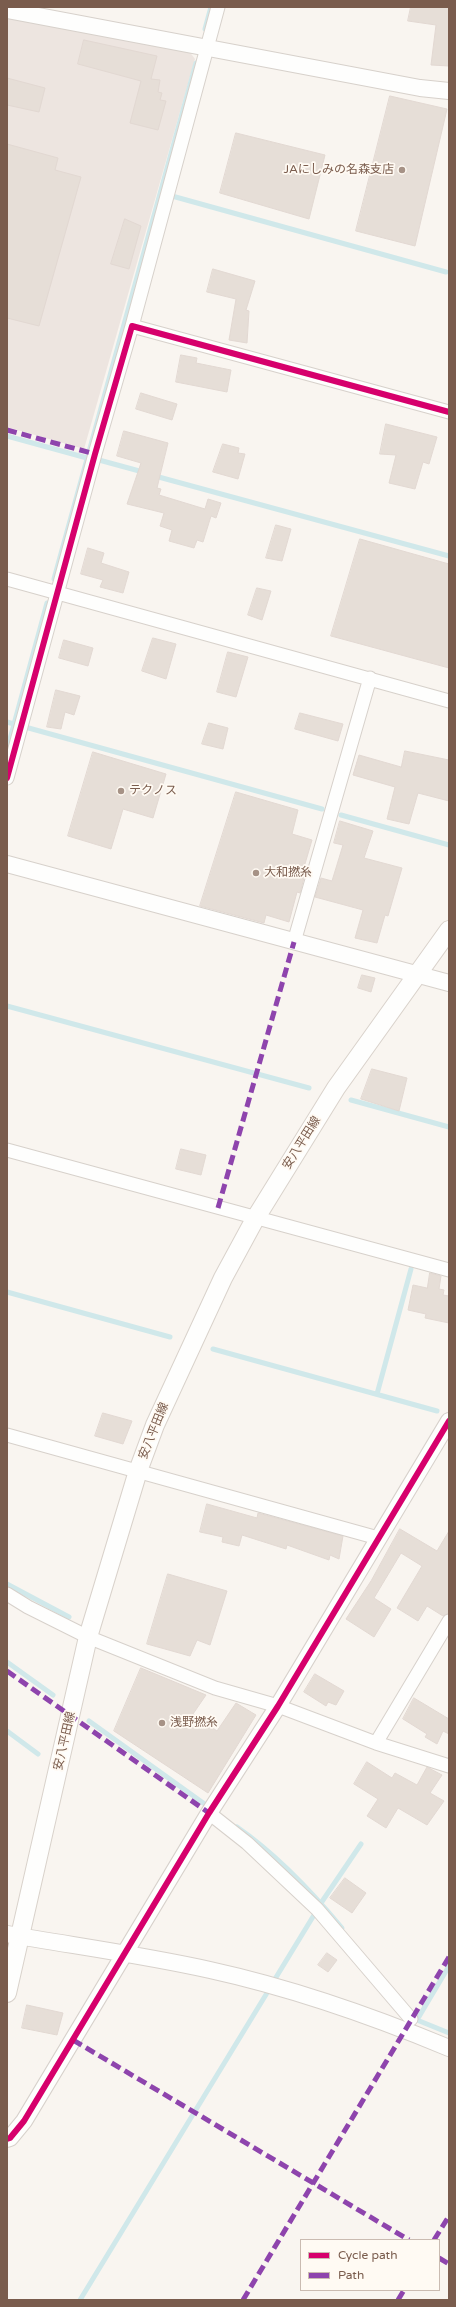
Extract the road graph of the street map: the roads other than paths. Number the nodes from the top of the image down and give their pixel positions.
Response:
1 (218, 7) edge
2 (7, 10) edge
3 (208, 47) junction
4 (449, 91) edge
5 (132, 326) junction
6 (449, 412) edge
7 (7, 579) edge
8 (57, 592) junction
9 (370, 678) junction
10 (449, 701) edge
11 (7, 778) edge
12 (7, 864) edge
13 (449, 930) edge
14 (294, 942) junction
15 (416, 975) junction
16 (449, 983) edge
17 (7, 1150) edge
18 (255, 1219) junction
19 (449, 1270) edge
20 (449, 1421) edge
21 (7, 1435) edge
22 (138, 1471) junction
23 (378, 1538) junction
24 (7, 1594) edge
25 (449, 1621) edge
26 (88, 1637) junction
27 (278, 1706) junction
28 (376, 1743) junction
29 (449, 1766) edge
30 (209, 1814) junction
31 (13, 1936) edge
32 (126, 1954) junction
33 (7, 1993) edge
34 (411, 2019) dead end
35 (449, 2048) edge
36 (7, 2139) edge

1 - 3 street
2 - 3 street
3 - 4 street
3 - 5 street
5 - 6 street
5 - 8 street
7 - 8 street
8 - 9 street
8 - 11 street
9 - 10 street
9 - 14 street
12 - 14 street
13 - 15 main road, 安八平田線
14 - 15 street
15 - 16 street
15 - 18 main road, 安八平田線
17 - 18 street
18 - 19 street
18 - 22 main road, 安八平田線
20 - 23 street
21 - 22 street
22 - 23 street
22 - 26 main road, 安八平田線
23 - 27 street
24 - 26 street
25 - 28 street
26 - 27 street
26 - 31 main road, 安八平田線
27 - 28 street
27 - 30 street
28 - 29 street
30 - 32 street
30 - 34 street
31 - 32 street
31 - 33 main road, 安八平田線
32 - 35 street
32 - 36 street

